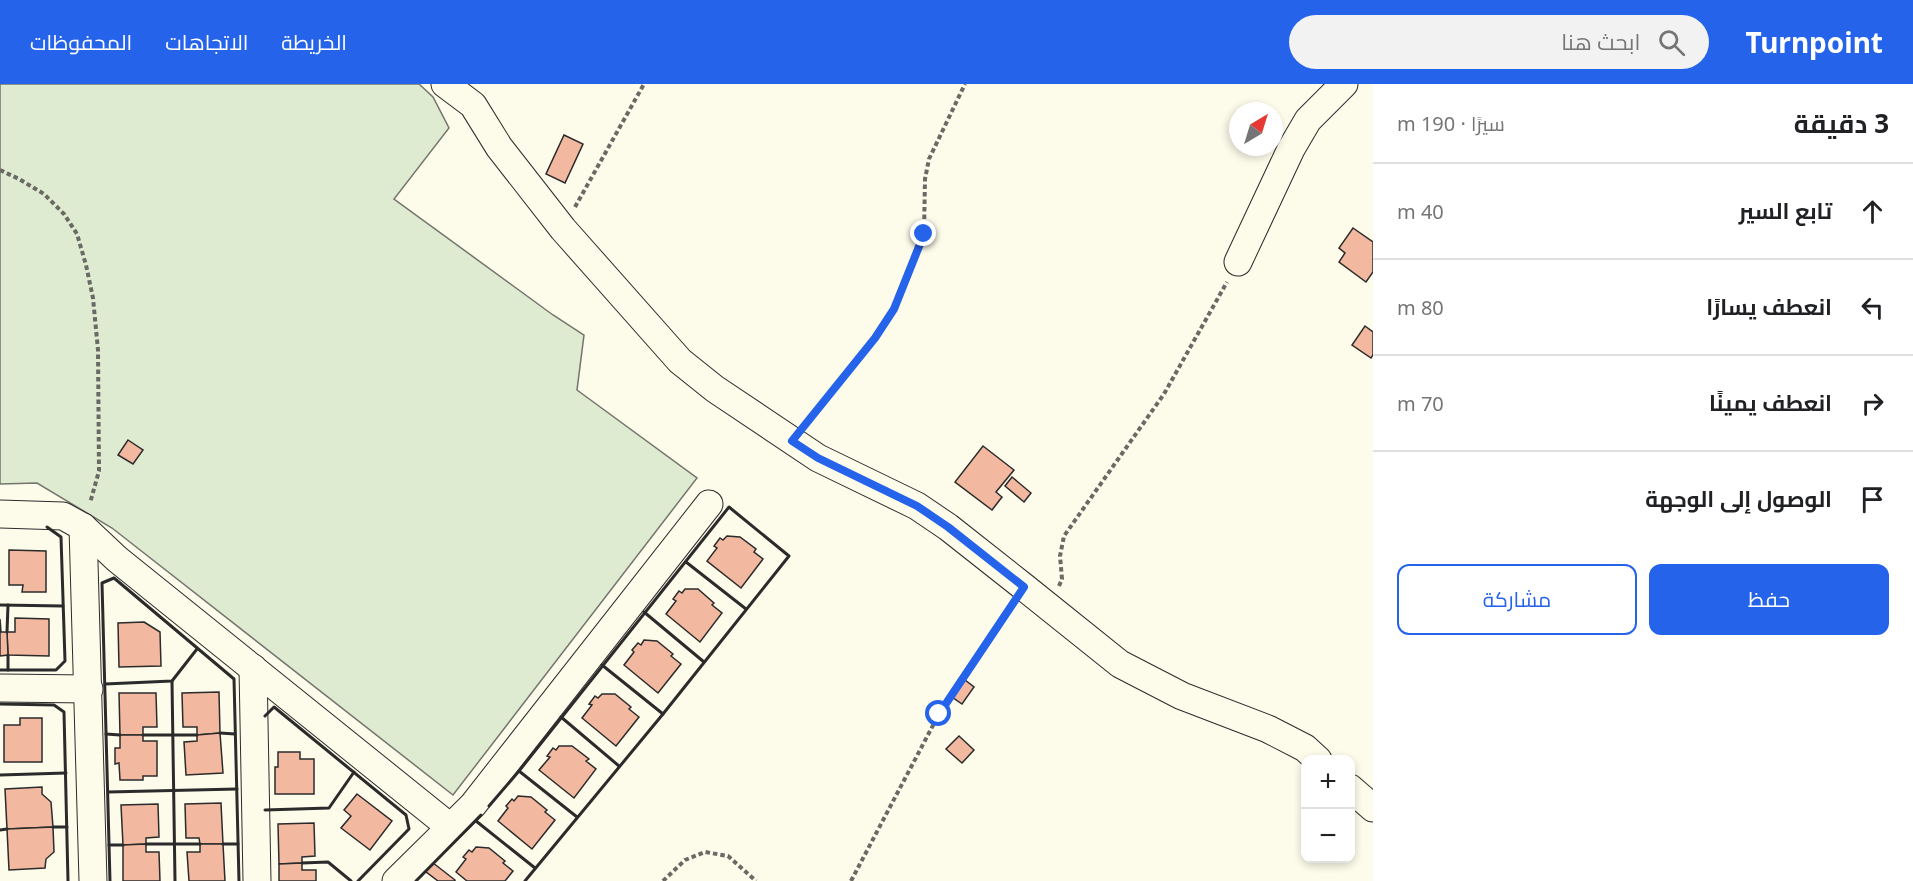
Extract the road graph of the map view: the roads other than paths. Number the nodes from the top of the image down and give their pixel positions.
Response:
1 (445, 84) edge
2 (1344, 84) edge
3 (1238, 262) road end
4 (709, 504) dead end
5 (0, 514) edge
6 (83, 527) junction
7 (253, 668) junction
8 (0, 688) edge
9 (89, 688) junction
10 (1313, 755) edge
11 (1355, 792) edge
12 (1373, 808) edge
13 (450, 827) junction
14 (93, 881) edge
15 (257, 881) edge
16 (396, 881) edge

1 - 10 street
2 - 3 street
4 - 13 street
5 - 6 street
6 - 7 street
6 - 9 street
7 - 13 street
7 - 15 street
8 - 9 street
9 - 14 street
11 - 12 street
13 - 16 street

